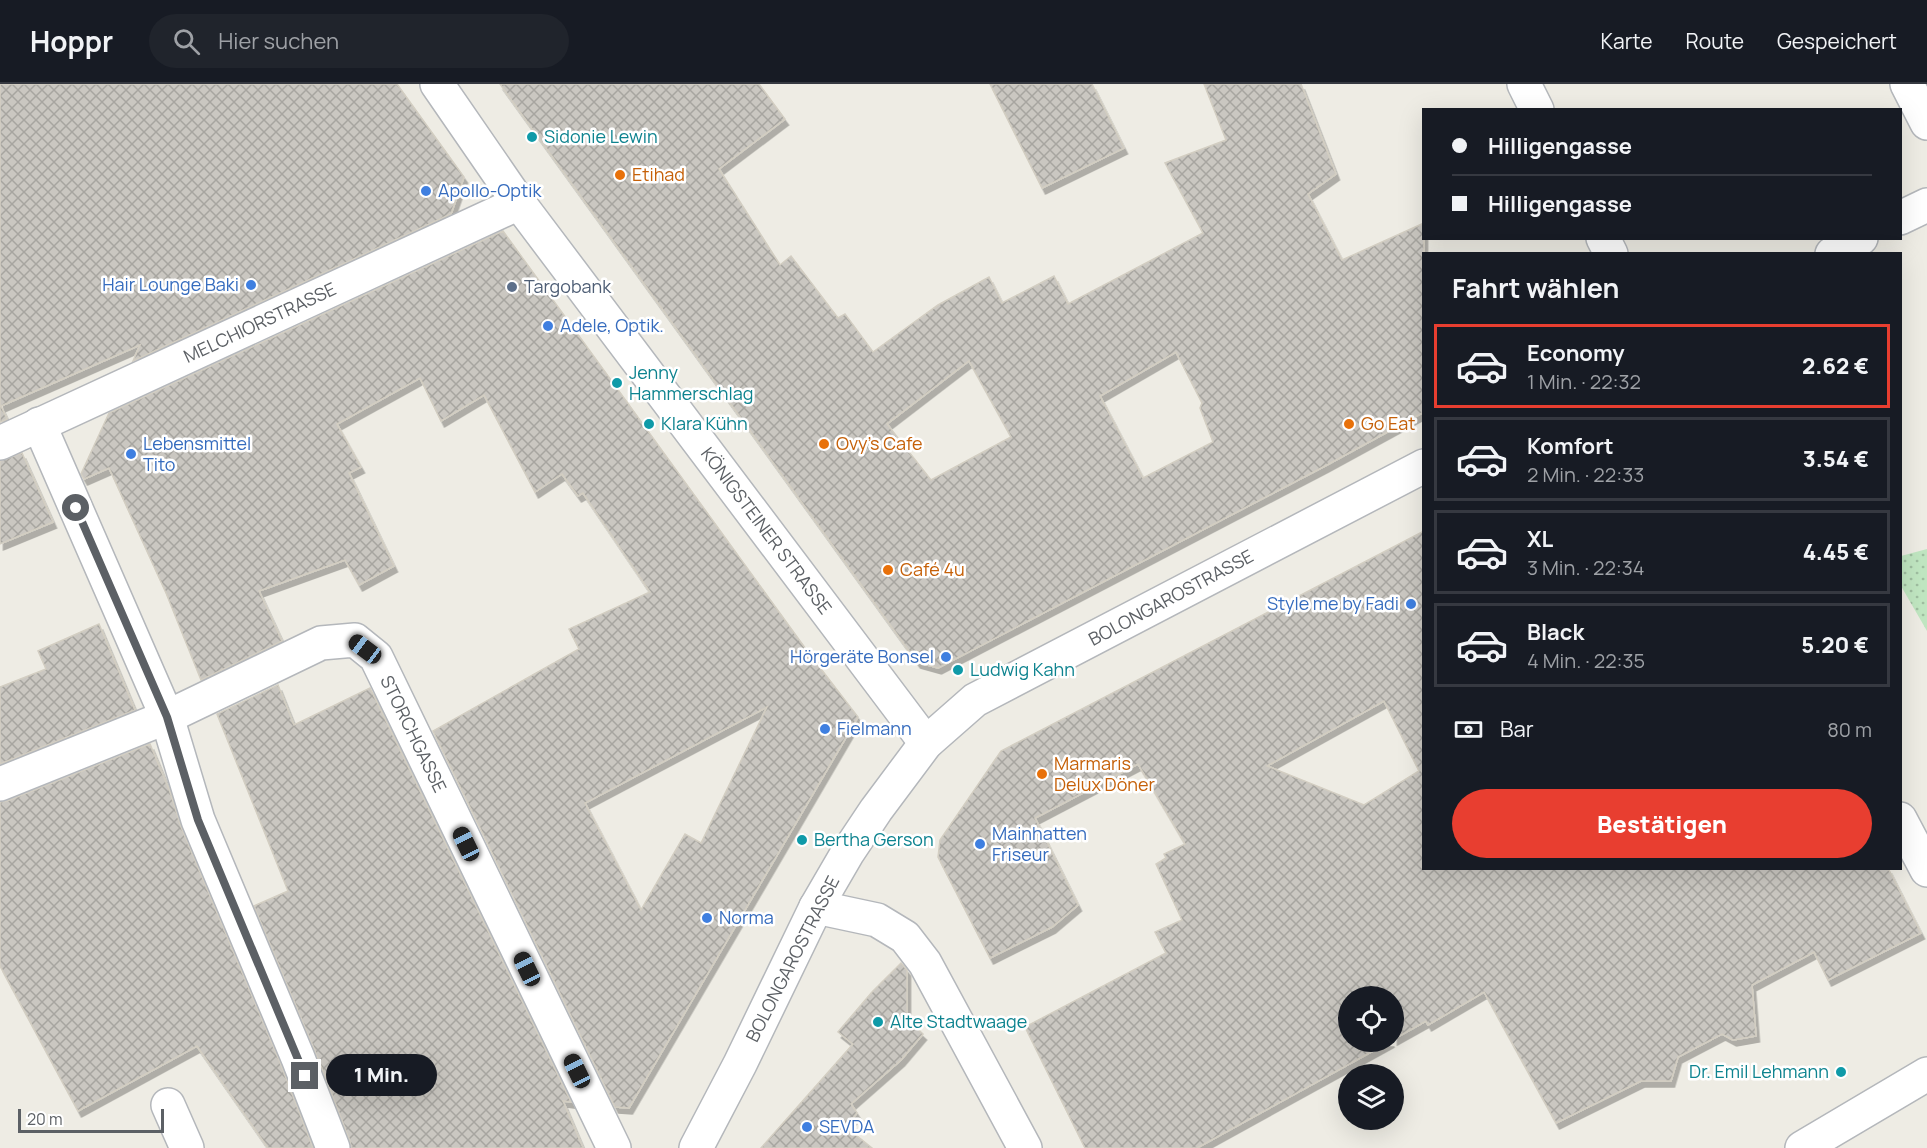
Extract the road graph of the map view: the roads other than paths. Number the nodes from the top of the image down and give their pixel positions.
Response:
1 (437, 84) edge
2 (1524, 84) edge
3 (1907, 84) edge
4 (1536, 108) edge
5 (1927, 123) edge
6 (519, 203) junction
7 (1927, 205) edge
8 (1902, 217) edge
9 (1857, 240) edge
10 (1836, 252) edge
11 (39, 424) junction
12 (0, 442) edge
13 (1422, 467) edge
14 (167, 717) junction
15 (926, 743) junction
16 (0, 784) edge
17 (1902, 823) edge
18 (1927, 870) edge
19 (816, 908) junction
20 (1927, 1074) edge
21 (168, 1105) dead end
22 (187, 1148) edge
23 (333, 1148) edge
24 (614, 1148) edge
25 (696, 1148) edge
26 (1025, 1148) edge
27 (1802, 1148) edge

1 - 6 street, KÖNIGSTEINER STRASSE
2 - 4 street
3 - 5 street
6 - 11 street, MELCHIORSTRASSE
6 - 15 street, KÖNIGSTEINER STRASSE
7 - 8 street
9 - 10 street
11 - 12 street, MELCHIORSTRASSE
11 - 14 street
13 - 15 street, BOLONGAROSTRASSE
14 - 16 street, STORCHGASSE
14 - 23 street
14 - 24 street, STORCHGASSE
15 - 19 street, BOLONGAROSTRASSE
17 - 18 street
19 - 25 street, BOLONGAROSTRASSE
19 - 26 street
20 - 27 street
21 - 22 street

